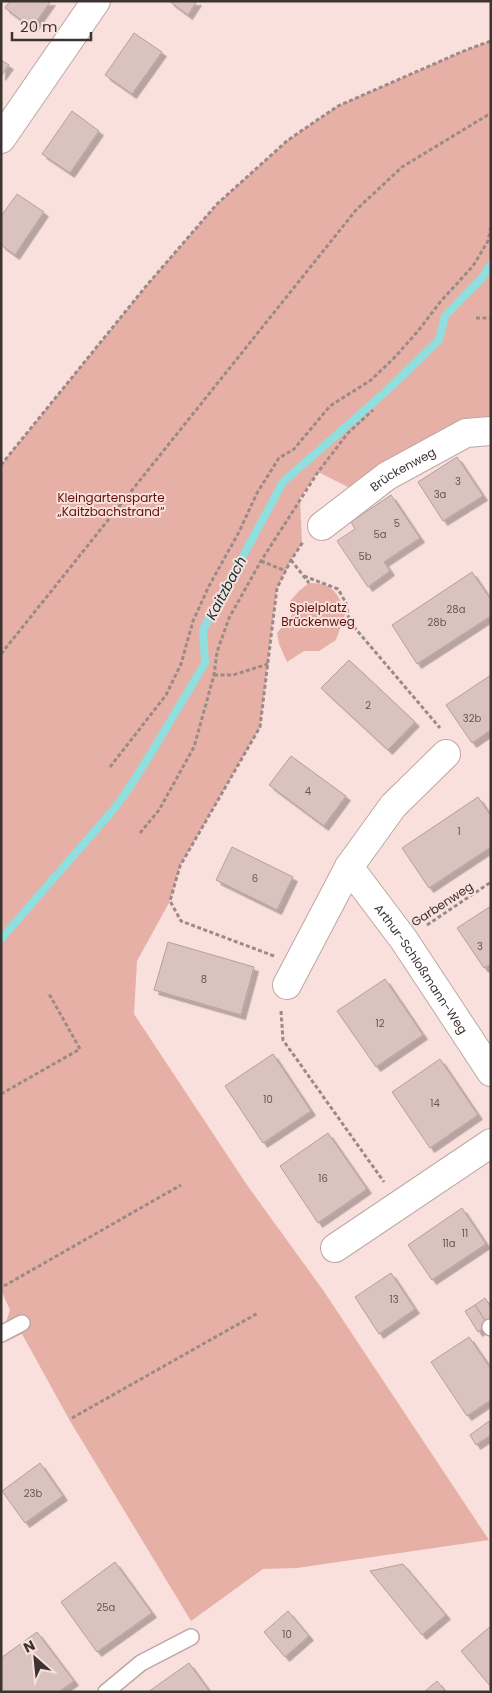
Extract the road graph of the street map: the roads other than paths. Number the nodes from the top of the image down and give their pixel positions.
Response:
1 (96, 1) edge
2 (1, 139) edge
3 (491, 430) edge
4 (322, 526) road end
5 (446, 754) road end
6 (349, 866) junction
7 (292, 975) road end
8 (491, 1072) edge
9 (491, 1143) edge
10 (335, 1248) dead end
11 (22, 1324) dead end
12 (1, 1334) edge
13 (190, 1637) dead end
14 (106, 1692) edge

1 - 2 street
3 - 4 street, Brückenweg
5 - 6 street
6 - 7 street
6 - 8 street, Arthur-Schloßmann-Weg
9 - 10 street
11 - 12 lane
13 - 14 lane

